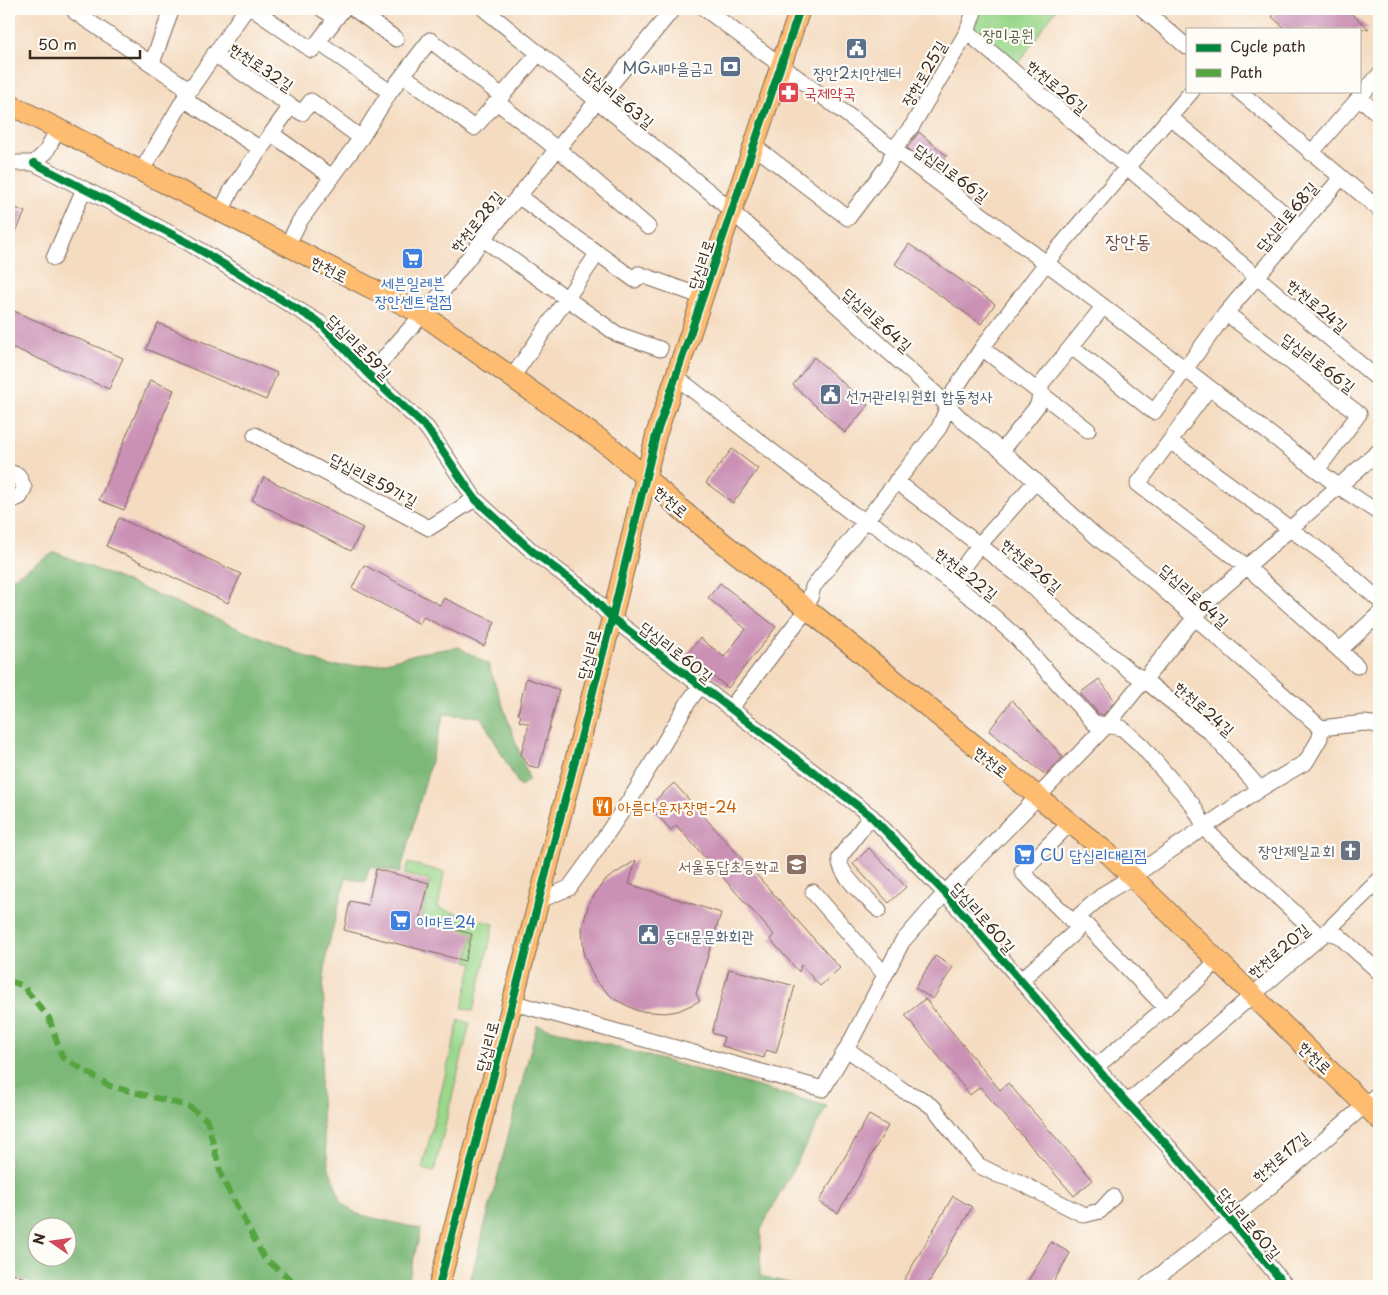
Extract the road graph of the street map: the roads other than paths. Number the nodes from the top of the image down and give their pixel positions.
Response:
1 (74, 9) edge
2 (172, 9) edge
3 (246, 9) edge
4 (253, 9) edge
5 (322, 9) edge
6 (354, 9) edge
7 (484, 9) edge
8 (673, 9) edge
9 (705, 9) edge
10 (800, 9) edge
11 (975, 9) edge
12 (1143, 9) edge
13 (339, 13) edge
14 (967, 32) junction
15 (396, 39) dead end
16 (315, 46) junction
17 (1186, 46) edge
18 (539, 53) junction
19 (214, 54) junction
20 (152, 64) junction
21 (781, 66) junction
22 (403, 75) junction
23 (1379, 75) edge
24 (390, 92) junction
25 (1191, 92) edge
26 (1240, 92) edge
27 (187, 94) junction
28 (1359, 97) junction
29 (500, 99) junction
30 (598, 102) junction
31 (9, 104) edge
32 (291, 106) junction
33 (1379, 115) edge
34 (1170, 117) junction
35 (58, 128) junction
36 (272, 134) junction
37 (361, 138) junction
38 (754, 146) junction
39 (261, 149) junction
40 (557, 150) junction
41 (892, 150) junction
42 (1311, 152) junction
43 (9, 163) edge
44 (34, 163) junction
45 (1128, 168) junction
46 (142, 170) junction
47 (332, 178) junction
48 (1341, 178) junction
49 (84, 189) junction
50 (518, 196) junction
51 (1379, 210) edge
52 (732, 211) junction
53 (221, 212) junction
54 (648, 227) dead end
55 (1300, 227) junction
56 (483, 239) junction
57 (287, 246) junction
58 (598, 253) junction
59 (54, 258) dead end
60 (1046, 264) junction
61 (1257, 276) junction
62 (703, 297) junction
63 (567, 299) junction
64 (1103, 307) junction
65 (1226, 313) junction
66 (422, 314) junction
67 (1072, 347) junction
68 (982, 348) junction
69 (660, 349) dead end
70 (1186, 370) junction
71 (369, 375) junction
72 (513, 376) junction
73 (676, 377) junction
74 (1379, 380) edge
75 (1209, 388) junction
76 (1040, 394) junction
77 (948, 408) junction
78 (1088, 430) dead end
79 (254, 435) dead end
80 (1170, 441) junction
81 (1002, 451) junction
82 (1379, 451) edge
83 (1316, 470) junction
84 (9, 472) edge
85 (646, 478) junction
86 (896, 481) junction
87 (1036, 481) junction
88 (1338, 486) junction
89 (475, 499) junction
90 (9, 502) edge
91 (1379, 513) edge
92 (864, 520) junction
93 (1290, 529) junction
94 (980, 544) junction
95 (1247, 567) junction
96 (952, 582) junction
97 (1379, 600) edge
98 (807, 609) junction
99 (1379, 614) edge
100 (612, 618) junction
101 (1196, 619) junction
102 (1340, 650) junction
103 (1357, 666) dead end
104 (1143, 678) junction
105 (700, 686) junction
106 (730, 709) junction
107 (1106, 725) junction
108 (1379, 726) edge
109 (1321, 728) junction
110 (1260, 789) junction
111 (1039, 798) junction
112 (871, 816) junction
113 (1070, 823) junction
114 (1205, 826) junction
115 (1132, 877) junction
116 (1379, 880) edge
117 (813, 892) dead end
118 (945, 893) junction
119 (538, 901) junction
120 (879, 910) dead end
121 (1078, 923) junction
122 (1324, 935) junction
123 (1217, 961) junction
124 (1379, 972) edge
125 (885, 975) junction
126 (1021, 980) junction
127 (1252, 995) junction
128 (511, 1002) junction
129 (1166, 1008) junction
130 (847, 1049) junction
131 (1096, 1067) junction
132 (1127, 1103) junction
133 (1375, 1106) edge
134 (1113, 1197) dead end
135 (1230, 1221) junction
136 (9, 1280) edge
137 (22, 1286) edge
138 (440, 1286) edge
139 (1146, 1286) edge
140 (1286, 1286) edge

1 - 20 street
2 - 20 street
3 - 19 street, 한천로32길
4 - 16 street
5 - 13 street
6 - 15 street
7 - 18 street, 답십리로63길
8 - 30 street, 한천로28길
9 - 21 street, 답십리로66길
10 - 21 main road, 답십리로
11 - 14 street, 장한로25길
12 - 17 street
13 - 16 street
14 - 41 street, 장한로25길
14 - 45 street, 한천로26길
16 - 24 street
18 - 29 street
18 - 30 street, 답십리로63길
19 - 27 street, 한천로32길
19 - 32 street, 한천로32길
20 - 27 street
21 - 38 main road, 답십리로
21 - 41 street, 답십리로66길
22 - 24 street
22 - 29 street
22 - 29 street
23 - 28 street
24 - 37 street
25 - 34 street
26 - 42 street, 답십리로68길
27 - 39 street
27 - 46 street, 한천로32길
28 - 33 street
28 - 42 street
29 - 40 street
30 - 40 street, 한천로28길
30 - 52 street, 답십리로63길
31 - 35 main road, 한천로
32 - 36 street
32 - 37 street
34 - 45 street
34 - 55 street
35 - 44 street
35 - 46 main road, 한천로
36 - 39 street
36 - 47 street
37 - 47 street
38 - 41 street
38 - 52 main road, 답십리로
39 - 53 street
40 - 50 street, 한천로28길
40 - 54 street
41 - 60 street, 답십리로66길
42 - 48 street, 답십리로68길
43 - 44 street
44 - 49 street, 답십리로59길
45 - 60 street
45 - 61 street, 한천로26길
46 - 53 main road, 한천로
47 - 57 street
48 - 51 street, 답십리로68길
48 - 55 street, 답십리로68길
49 - 59 street
49 - 71 street, 답십리로59길
50 - 56 street, 한천로28길
50 - 58 street, 답십리로
52 - 62 main road, 답십리로
52 - 77 street, 답십리로64길
53 - 57 main road, 한천로
55 - 61 street, 답십리로68길
56 - 63 street
56 - 66 street, 한천로28길
57 - 66 main road, 한천로
58 - 62 street, 답십리로
58 - 63 street
60 - 64 street, 답십리로66길
60 - 68 street
61 - 65 street
61 - 74 street, 한천로24길
62 - 73 main road, 답십리로
63 - 69 street
63 - 72 street
64 - 67 street
64 - 70 street, 답십리로66길
65 - 70 street
65 - 83 street, 답십리로66길
66 - 71 street, 한천로28길
66 - 72 main road, 한천로
67 - 70 street
67 - 76 street
68 - 76 street
68 - 77 street
70 - 75 street, 답십리로66길
71 - 89 street, 답십리로59길
72 - 85 main road, 한천로
73 - 85 main road, 답십리로
73 - 92 street, 한천로22길
75 - 80 street
75 - 83 street, 답십리로66길
76 - 78 street
76 - 81 street
77 - 81 street, 답십리로64길
77 - 86 street
79 - 89 street, 답십리로59가길
80 - 93 street
80 - 95 street
81 - 87 street, 답십리로64길
82 - 88 street
83 - 88 street, 답십리로66길
84 - 90 street
85 - 98 main road, 한천로
85 - 100 main road, 답십리로
86 - 92 street
86 - 94 street, 한천로26길
87 - 94 street
87 - 101 street, 답십리로64길
88 - 91 street, 답십리로66길
88 - 93 street
89 - 100 street, 답십리로59길
92 - 96 street, 한천로22길
92 - 98 street
93 - 95 street
93 - 97 street
94 - 96 street
94 - 104 street, 한천로26길
95 - 101 street
95 - 102 street
96 - 107 street, 한천로22길
98 - 106 street
98 - 111 main road, 한천로
99 - 102 street
100 - 105 street, 답십리로60길
100 - 119 main road, 답십리로
101 - 104 street
101 - 109 street, 답십리로64길
102 - 103 street
104 - 107 street
104 - 110 street, 한천로24길
105 - 106 street, 답십리로60길
105 - 119 street
106 - 112 street, 답십리로60길
107 - 111 street
107 - 114 street, 한천로22길
108 - 109 street
109 - 110 street
110 - 114 street
111 - 113 main road, 한천로
111 - 118 street
112 - 118 street, 답십리로60길
112 - 120 street
113 - 115 main road, 한천로
113 - 121 street
114 - 115 street
114 - 122 street, 한천로22길
115 - 121 street
115 - 123 main road, 한천로
116 - 122 street, 한천로20길
117 - 125 street
118 - 125 street
118 - 126 street, 답십리로60길
119 - 128 main road, 답십리로
121 - 126 street
121 - 129 street
122 - 124 street, 한천로20길
122 - 127 street, 한천로20길
123 - 127 main road, 한천로
123 - 129 street
125 - 130 street
126 - 131 street, 답십리로60길
127 - 132 street
127 - 133 main road, 한천로
128 - 130 street, 답십리로
128 - 138 main road, 답십리로
129 - 131 street
130 - 134 street
131 - 132 street, 답십리로60길
132 - 135 street, 답십리로60길
133 - 135 street, 한천로17길
135 - 139 street, 한천로17길
135 - 140 street, 답십리로60길
136 - 137 street

